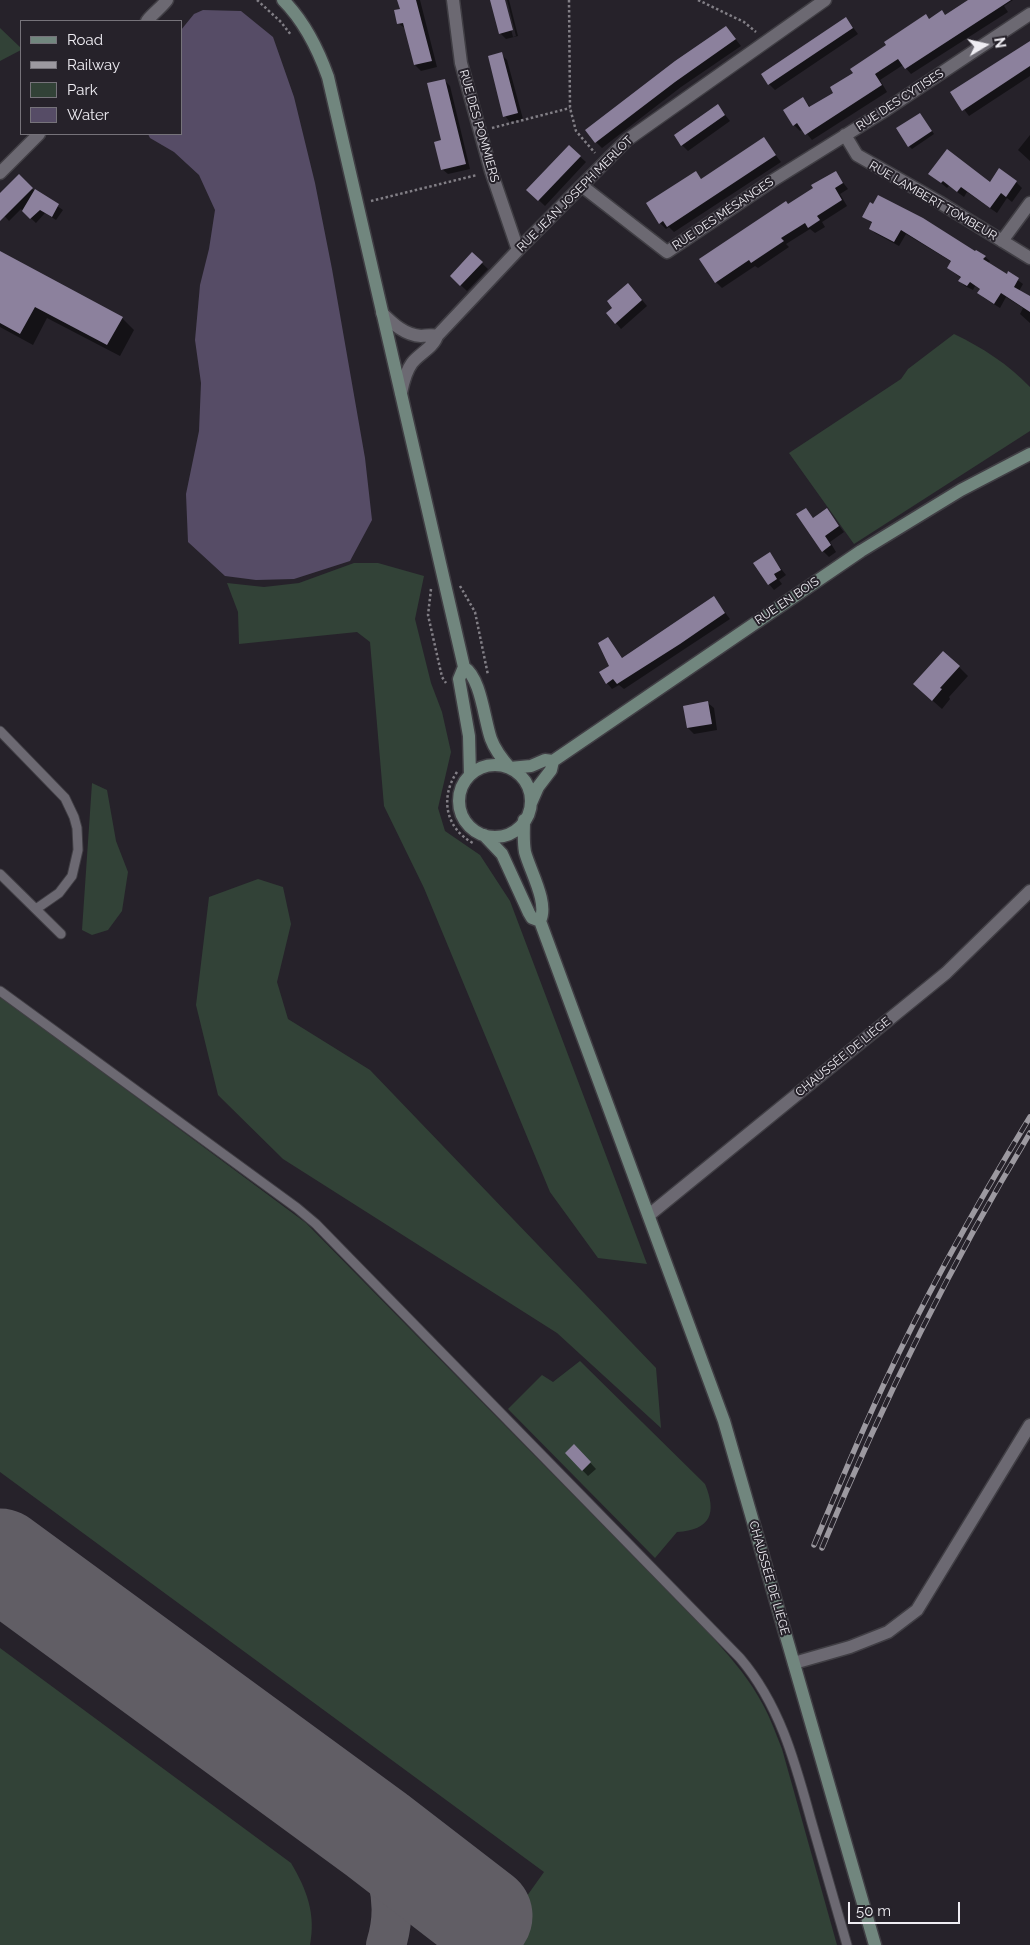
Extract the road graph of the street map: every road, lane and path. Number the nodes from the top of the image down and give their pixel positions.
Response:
1 (167, 0) edge
2 (283, 0) edge
3 (453, 0) edge
4 (569, 0) edge
5 (698, 0) edge
6 (825, 0) edge
7 (151, 11) edge
8 (1030, 14) edge
9 (767, 41) junction
10 (570, 108) junction
11 (481, 131) junction
12 (39, 135) edge
13 (845, 135) junction
14 (604, 164) junction
15 (491, 172) junction
16 (0, 173) edge
17 (582, 186) junction
18 (371, 201) junction
19 (1030, 203) edge
20 (357, 204) junction
21 (372, 209) dead end
22 (1002, 241) junction
23 (518, 250) junction
24 (1030, 258) edge
25 (382, 314) junction
26 (437, 336) junction
27 (401, 393) junction
28 (1030, 454) edge
29 (458, 582) dead end
30 (464, 667) junction
31 (487, 682) dead end
32 (0, 731) edge
33 (553, 761) junction
34 (510, 768) junction
35 (470, 774) junction
36 (530, 806) junction
37 (524, 820) junction
38 (484, 835) junction
39 (0, 874) edge
40 (1030, 891) edge
41 (36, 909) junction
42 (540, 921) junction
43 (61, 934) dead end
44 (0, 991) edge
45 (649, 1215) junction
46 (1030, 1425) edge
47 (794, 1663) junction
48 (847, 1945) edge
49 (875, 1945) edge

1 - 7 street
2 - 20 main road
3 - 11 street, RUE DES POMMIERS
4 - 10 path
5 - 9 path
6 - 9 street, RUE JEAN JOSEPH MERLOT
8 - 13 street, RUE DES CYTISES
9 - 14 street, RUE JEAN JOSEPH MERLOT
10 - 11 path
10 - 14 path
11 - 15 street, RUE DES POMMIERS
12 - 16 street
13 - 17 street, RUE DES MÉSANGES
13 - 22 street, RUE LAMBERT TOMBEUR
14 - 17 street, RUE JEAN JOSEPH MERLOT
15 - 18 path
15 - 23 street, RUE DES POMMIERS
17 - 23 street, RUE JEAN JOSEPH MERLOT
18 - 20 path
18 - 21 path
19 - 22 street
20 - 25 main road
22 - 24 street, RUE LAMBERT TOMBEUR
23 - 26 street, RUE JEAN JOSEPH MERLOT
25 - 26 street
25 - 27 main road
26 - 27 street, RUE JEAN JOSEPH MERLOT
27 - 30 main road
28 - 33 main road, RUE EN BOIS
29 - 31 path
30 - 34 main road
30 - 35 main road
32 - 41 lane
33 - 34 main road, RUE EN BOIS
33 - 36 main road, RUE EN BOIS
34 - 35 main road
34 - 36 main road
35 - 38 main road
36 - 37 main road
37 - 38 main road
37 - 42 main road, CHAUSSÉE DE LIÈGE
38 - 42 main road, CHAUSSÉE DE LIÈGE
39 - 41 lane
40 - 45 street, CHAUSSÉE DE LIÈGE
41 - 43 lane
42 - 45 main road, CHAUSSÉE DE LIÈGE
44 - 48 lane
45 - 47 main road, CHAUSSÉE DE LIÈGE
46 - 47 street
47 - 49 main road, CHAUSSÉE DE LIÈGE

